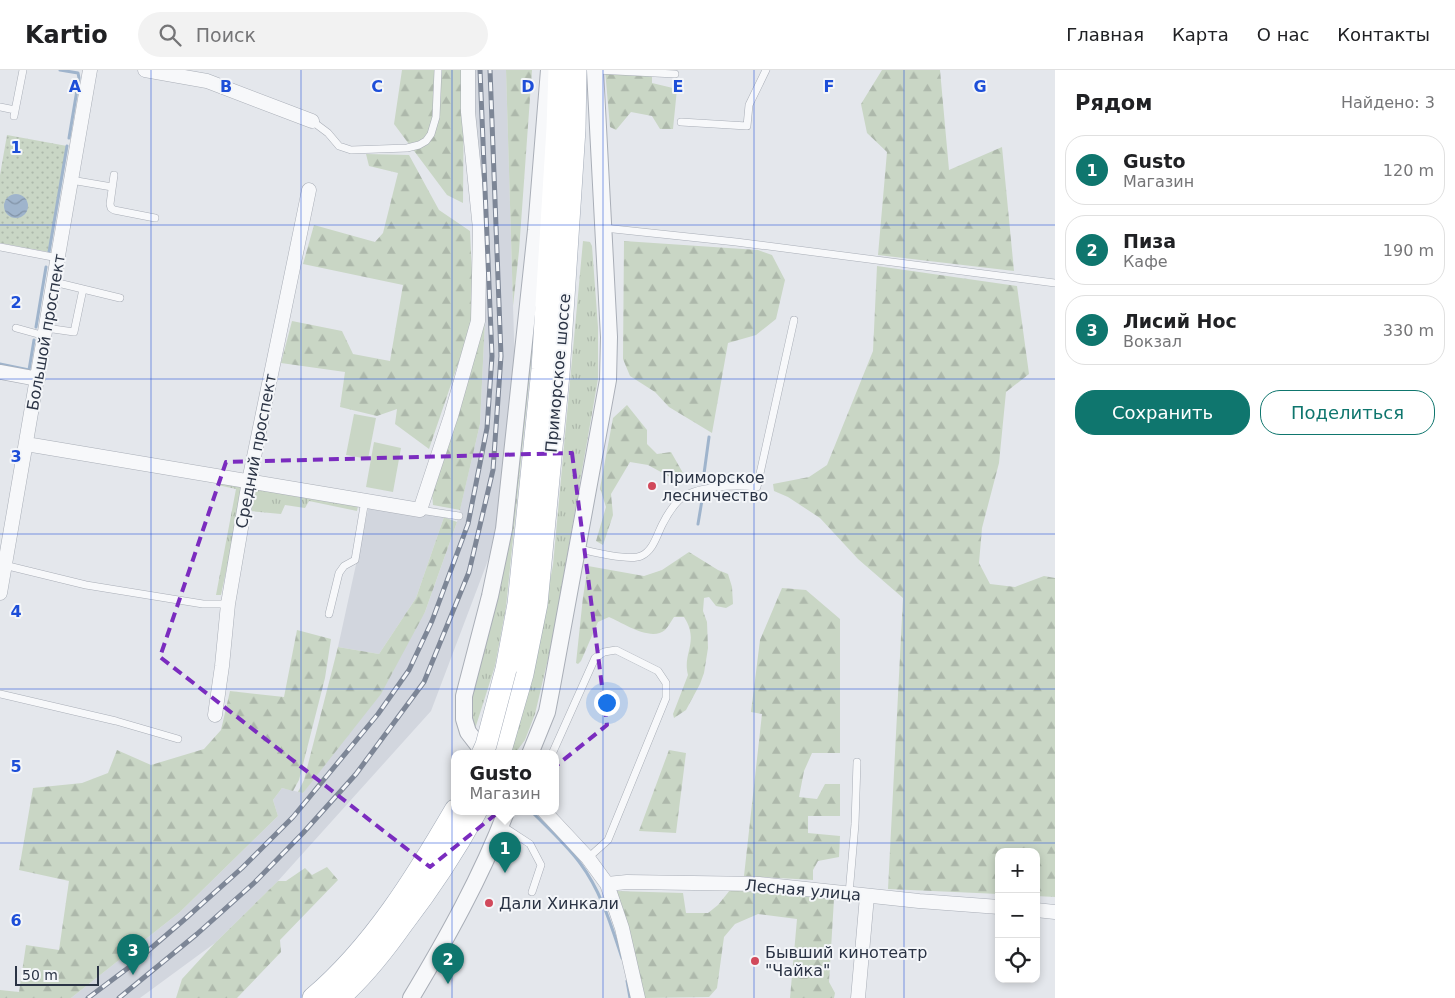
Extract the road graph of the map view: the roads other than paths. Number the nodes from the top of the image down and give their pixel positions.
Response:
1 (23, 70) edge
2 (90, 70) edge
3 (145, 70) edge
4 (438, 70) edge
5 (468, 70) edge
6 (549, 70) edge
7 (559, 70) edge
8 (576, 70) edge
9 (595, 70) edge
10 (766, 70) edge
11 (675, 74) dead end
12 (0, 107) edge
13 (312, 121) joint
14 (681, 122) dead end
15 (114, 176) dead end
16 (71, 180) junction
17 (112, 187) junction
18 (310, 190) dead end
19 (155, 218) dead end
20 (604, 228) junction
21 (0, 247) edge
22 (58, 258) junction
23 (54, 282) junction
24 (1055, 283) edge
25 (83, 289) junction
26 (120, 298) dead end
27 (794, 320) dead end
28 (16, 328) dead end
29 (46, 332) junction
30 (0, 372) edge
31 (38, 379) junction
32 (26, 444) junction
33 (249, 481) junction
34 (365, 500) junction
35 (420, 510) junction
36 (459, 516) dead end
37 (578, 548) junction
38 (2, 565) edge
39 (0, 593) edge
40 (228, 604) junction
41 (329, 614) dead end
42 (515, 672) junction
43 (0, 694) edge
44 (215, 715) dead end
45 (178, 739) dead end
46 (480, 750) edge
47 (484, 750) edge
48 (501, 750) edge
49 (532, 750) edge
50 (554, 750) edge
51 (857, 762) dead end
52 (452, 815) edge
53 (474, 815) edge
54 (548, 815) edge
55 (504, 818) edge
56 (588, 858) junction
57 (607, 884) junction
58 (532, 892) dead end
59 (849, 894) junction
60 (867, 896) junction
61 (995, 907) edge
62 (1040, 910) edge
63 (1055, 912) edge
64 (313, 998) edge
65 (339, 998) edge
66 (411, 998) edge
67 (638, 998) edge
68 (858, 998) edge

1 - 12 lane
2 - 16 street, Большой проспект
3 - 13 street
4 - 13 lane
5 - 35 street
6 - 46 street
7 - 42 main road, Приморское шоссе
8 - 42 main road, Приморское шоссе
9 - 11 lane
9 - 20 street
10 - 14 lane
15 - 17 lane
16 - 17 lane
16 - 22 street, Большой проспект
17 - 19 lane
18 - 33 street, Средний проспект
20 - 24 lane
20 - 37 street
21 - 22 lane
22 - 23 street, Большой проспект
23 - 25 lane
23 - 29 street, Большой проспект
25 - 26 lane
25 - 29 lane
27 - 37 lane
28 - 29 lane
29 - 31 street, Большой проспект
30 - 31 street
31 - 32 street, Большой проспект
32 - 33 street
32 - 38 street, Большой проспект
33 - 34 street
33 - 40 street, Средний проспект
34 - 35 street
34 - 41 lane
35 - 36 lane
37 - 49 street
38 - 39 street, Большой проспект
38 - 40 lane
40 - 44 street, Средний проспект
42 - 47 main road, bridge
42 - 48 main road
43 - 45 lane
50 - 56 lane
51 - 59 lane
52 - 64 main road
53 - 65 main road
54 - 56 street
55 - 58 lane
55 - 66 street
56 - 57 street
57 - 59 street, Лесная улица
57 - 67 street
59 - 60 street, Лесная улица
60 - 61 street, Лесная улица
60 - 68 street
62 - 63 street

